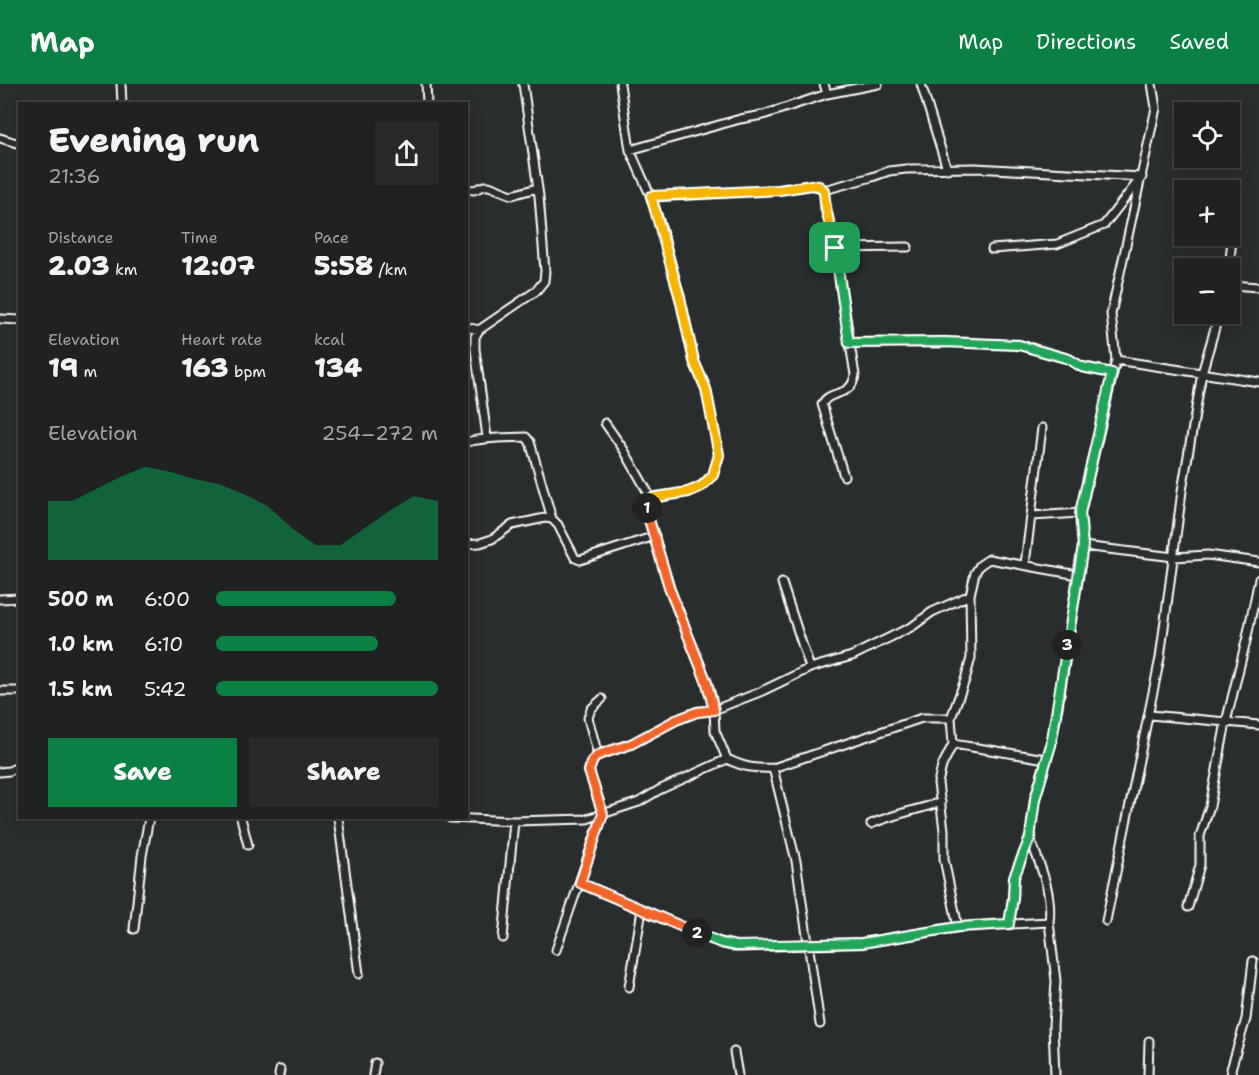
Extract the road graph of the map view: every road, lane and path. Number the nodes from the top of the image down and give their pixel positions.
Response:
1 (121, 84) edge
2 (426, 84) edge
3 (523, 84) edge
4 (620, 84) edge
5 (824, 84) edge
6 (878, 84) edge
7 (921, 84) edge
8 (1152, 84) edge
9 (827, 94) junction
10 (122, 102) edge
11 (427, 102) edge
12 (0, 138) edge
13 (18, 143) edge
14 (630, 150) junction
15 (947, 169) junction
16 (1142, 177) junction
17 (537, 188) junction
18 (468, 189) edge
19 (824, 190) junction
20 (651, 196) junction
21 (908, 247) dead end
22 (835, 248) junction
23 (992, 249) dead end
24 (1240, 286) edge
25 (1259, 287) edge
26 (0, 319) edge
27 (18, 320) edge
28 (1216, 324) edge
29 (468, 327) edge
30 (479, 330) junction
31 (849, 343) junction
32 (1116, 360) junction
33 (1202, 372) junction
34 (1112, 373) junction
35 (1259, 382) edge
36 (605, 423) dead end
37 (1042, 428) dead end
38 (487, 437) junction
39 (468, 442) edge
40 (844, 476) dead end
41 (651, 498) junction
42 (1080, 513) junction
43 (1032, 516) junction
44 (552, 519) junction
45 (655, 536) junction
46 (468, 544) edge
47 (1083, 546) junction
48 (1174, 557) junction
49 (1259, 561) edge
50 (1025, 564) junction
51 (1078, 575) junction
52 (1259, 579) edge
53 (782, 583) dead end
54 (970, 596) junction
55 (18, 598) edge
56 (0, 599) edge
57 (810, 668) junction
58 (18, 691) edge
59 (0, 692) edge
60 (602, 699) dead end
61 (714, 710) junction
62 (1149, 715) junction
63 (951, 718) junction
64 (1226, 722) junction
65 (1259, 725) edge
66 (953, 744) junction
67 (598, 755) junction
68 (727, 759) junction
69 (1046, 759) junction
70 (18, 767) edge
71 (773, 768) junction
72 (0, 772) edge
73 (941, 802) junction
74 (603, 814) junction
75 (149, 819) edge
76 (241, 819) edge
77 (338, 819) edge
78 (468, 819) edge
79 (514, 821) junction
80 (872, 824) dead end
81 (1030, 838) junction
82 (248, 845) dead end
83 (580, 883) junction
84 (1188, 907) dead end
85 (642, 910) junction
86 (1106, 921) dead end
87 (1049, 922) junction
88 (1009, 924) junction
89 (958, 927) junction
90 (134, 929) dead end
91 (503, 938) dead end
92 (808, 945) junction
93 (556, 950) dead end
94 (1254, 961) dead end
95 (359, 974) dead end
96 (629, 987) dead end
97 (820, 1024) dead end
98 (1149, 1041) dead end
99 (734, 1052) dead end
100 (375, 1063) dead end
101 (373, 1075) edge
102 (738, 1075) edge
103 (1056, 1075) edge
104 (1148, 1075) edge
105 (1232, 1075) edge

1 - 10 street
2 - 11 street
3 - 17 street
4 - 14 street
5 - 9 street
6 - 9 street
7 - 15 street
8 - 16 street
9 - 14 street
12 - 13 street
14 - 20 street
15 - 16 street
15 - 19 street
16 - 23 street
16 - 32 street
17 - 18 street
17 - 30 street
19 - 20 street
19 - 22 street
20 - 41 street
21 - 22 street
22 - 31 street
24 - 25 street
26 - 27 street
28 - 33 street
29 - 30 street
30 - 38 street
31 - 34 street
31 - 40 street
32 - 33 street
32 - 34 street
33 - 35 street
33 - 48 street
34 - 42 street
36 - 41 street
37 - 43 street
38 - 39 street
38 - 44 street
41 - 45 street
42 - 43 street
42 - 47 street
43 - 50 street
44 - 45 street
44 - 46 street
45 - 61 street
47 - 48 street
47 - 51 street
48 - 49 street
48 - 62 street
50 - 51 street
50 - 54 street
51 - 69 street
52 - 64 street
53 - 57 street
54 - 57 street
54 - 63 street
55 - 56 street
57 - 61 street
58 - 59 street
60 - 67 street
61 - 67 street
61 - 68 street
62 - 64 street
62 - 86 street
63 - 66 street
63 - 71 street
64 - 65 street
64 - 84 street
66 - 69 street
66 - 73 street
67 - 74 street
68 - 71 street
68 - 74 street
69 - 81 street
70 - 72 street
71 - 92 street
73 - 80 street
73 - 89 street
74 - 79 street
74 - 83 street
75 - 90 street
76 - 82 street
77 - 95 street
78 - 79 street
79 - 91 street
81 - 87 street
81 - 88 street
83 - 85 street
83 - 93 street
85 - 92 street
85 - 96 street
87 - 88 street
87 - 103 street
88 - 89 street
89 - 92 street
92 - 97 street
94 - 105 street
98 - 104 street
99 - 102 street
100 - 101 street

